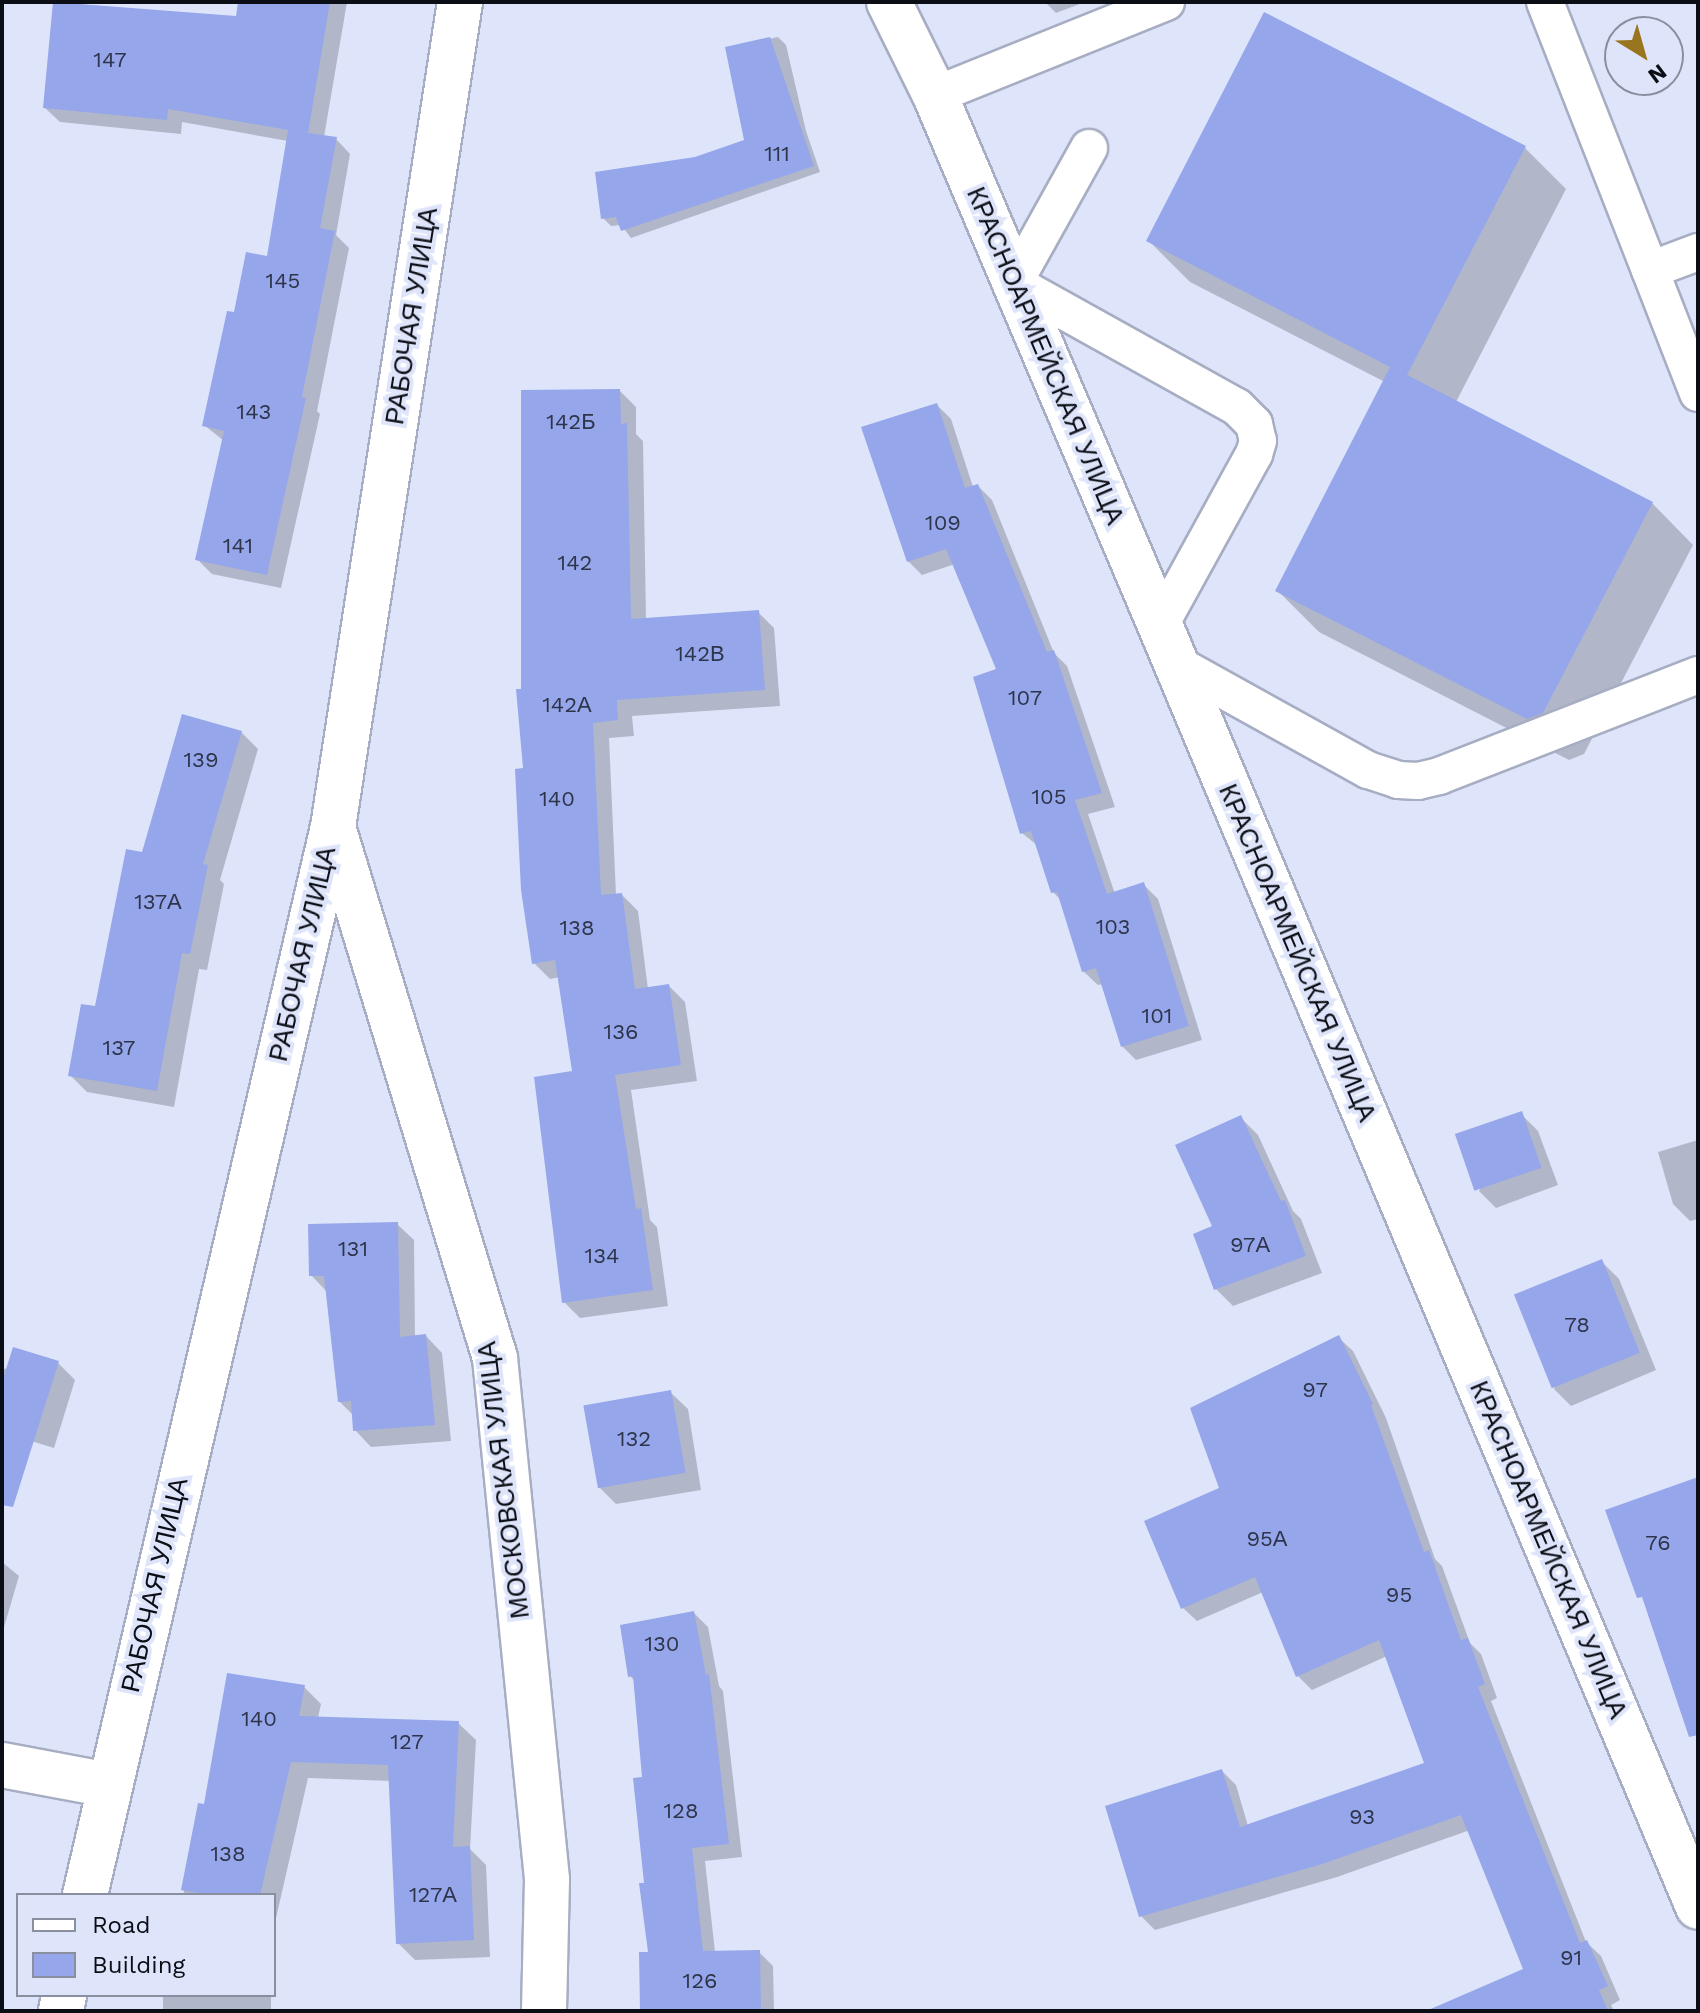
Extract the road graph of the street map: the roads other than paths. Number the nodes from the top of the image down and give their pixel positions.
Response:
1 (460, 2) edge
2 (889, 2) edge
3 (1166, 2) edge
4 (1545, 2) edge
5 (935, 95) junction
6 (1089, 148) dead end
7 (1698, 252) edge
8 (1650, 270) junction
9 (1014, 283) junction
10 (1698, 393) edge
11 (1168, 644) junction
12 (1698, 675) edge
13 (333, 827) junction
14 (2, 1765) edge
15 (109, 1785) junction
16 (85, 1893) edge
17 (1698, 1907) edge
18 (544, 2011) edge

1 - 13 street, РАБОЧАЯ УЛИЦА
2 - 5 street, КРАСНОАРМЕЙСКАЯ УЛИЦА
3 - 5 lane
4 - 8 lane
5 - 9 street, КРАСНОАРМЕЙСКАЯ УЛИЦА
6 - 9 lane
7 - 8 lane
8 - 10 lane
9 - 11 street, КРАСНОАРМЕЙСКАЯ УЛИЦА
9 - 11 lane
11 - 12 lane
11 - 17 street, КРАСНОАРМЕЙСКАЯ УЛИЦА
13 - 15 street, РАБОЧАЯ УЛИЦА
13 - 18 street, МОСКОВСКАЯ УЛИЦА
14 - 15 street
15 - 16 street, РАБОЧАЯ УЛИЦА

